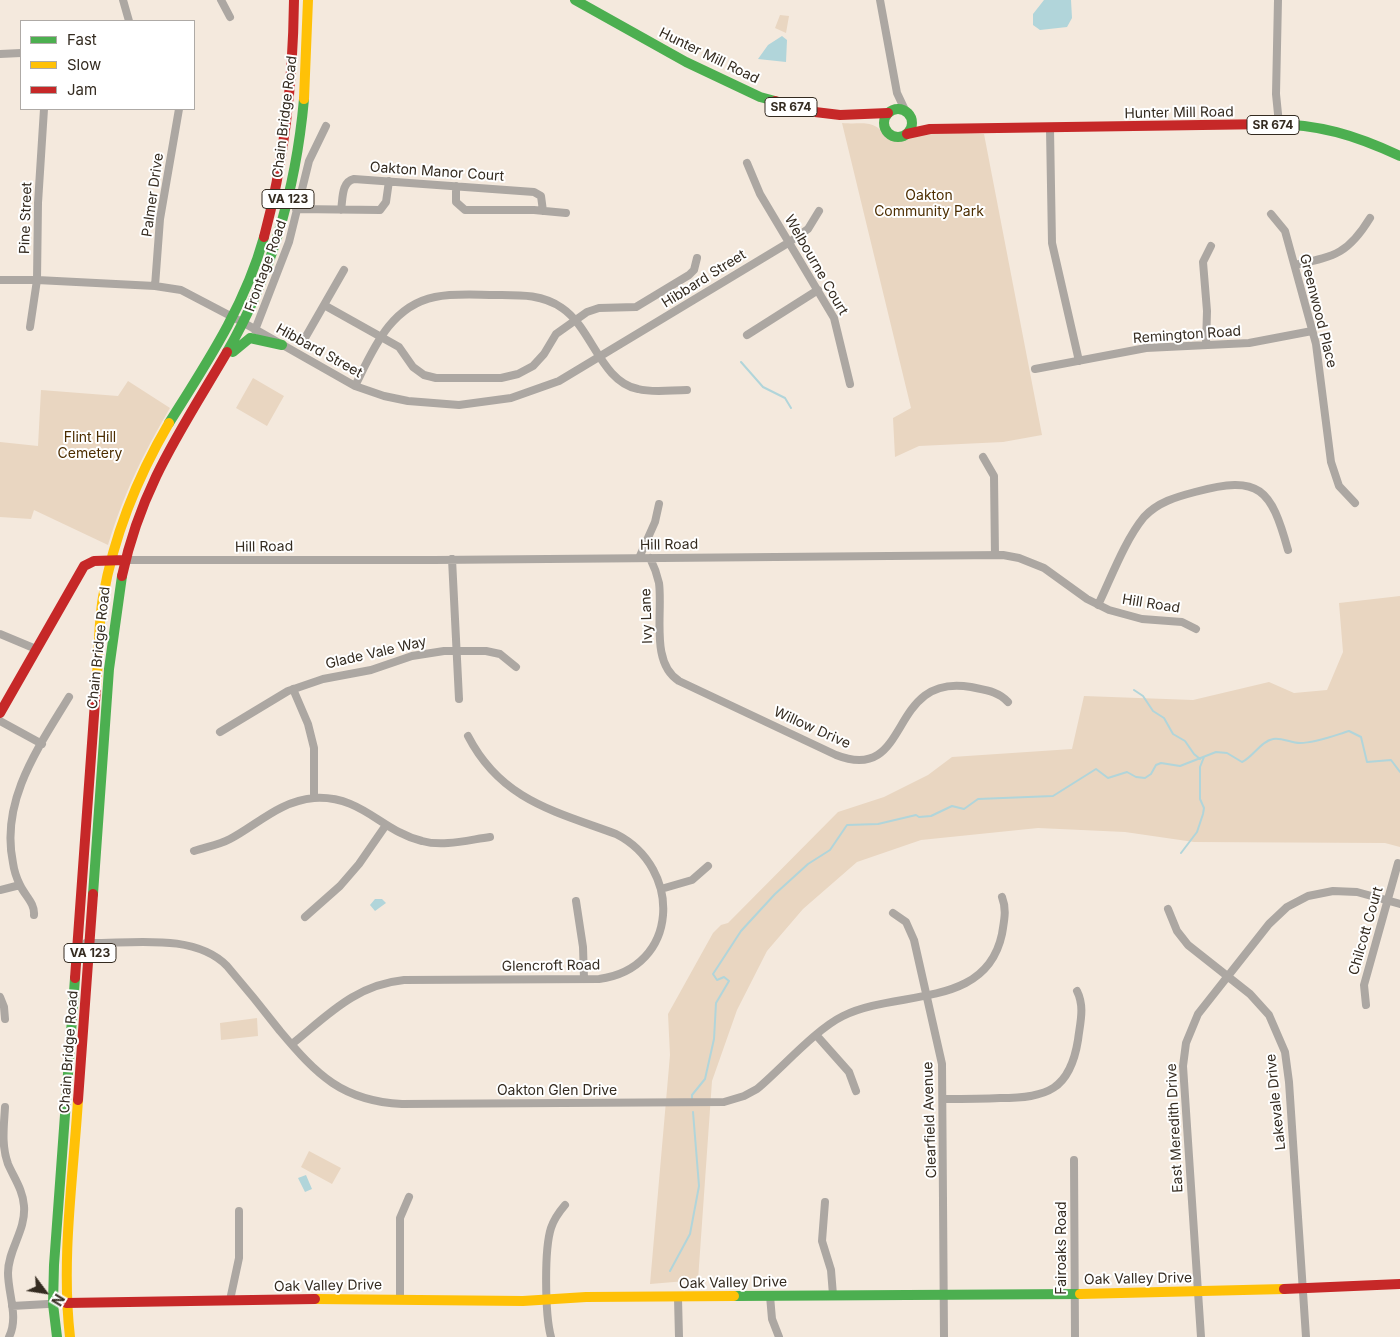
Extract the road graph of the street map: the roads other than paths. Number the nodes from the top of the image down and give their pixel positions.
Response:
1 (123, 0) edge
2 (221, 0) edge
3 (294, 0) edge
4 (308, 0) edge
5 (575, 0) edge
6 (880, 0) edge
7 (1278, 0) edge
8 (230, 17) dead end
9 (129, 20) edge
10 (20, 53) edge
11 (0, 54) edge
12 (897, 93) junction
13 (44, 110) edge
14 (179, 110) edge
15 (889, 112) junction
16 (908, 113) junction
17 (840, 115) junction
18 (1279, 124) junction
19 (326, 126) dead end
20 (983, 129) junction
21 (1050, 129) junction
22 (886, 131) junction
23 (907, 134) junction
24 (1400, 156) edge
25 (747, 163) dead end
26 (388, 181) junction
27 (456, 186) junction
28 (286, 209) junction
29 (299, 210) junction
30 (341, 210) junction
31 (543, 211) junction
32 (819, 211) dead end
33 (566, 214) dead end
34 (1272, 214) dead end
35 (1370, 218) dead end
36 (788, 243) junction
37 (1211, 246) dead end
38 (698, 258) dead end
39 (1295, 265) junction
40 (344, 270) dead end
41 (0, 280) edge
42 (37, 280) junction
43 (155, 286) junction
44 (818, 290) junction
45 (324, 305) junction
46 (233, 317) junction
47 (575, 320) junction
48 (244, 323) junction
49 (30, 327) dead end
50 (255, 330) junction
51 (1312, 331) junction
52 (747, 335) dead end
53 (381, 336) junction
54 (305, 338) dead end
55 (1206, 344) junction
56 (282, 345) junction
57 (601, 358) junction
58 (224, 359) junction
59 (1079, 360) junction
60 (1035, 370) dead end
61 (850, 384) dead end
62 (355, 386) junction
63 (687, 390) dead end
64 (983, 457) dead end
65 (1355, 503) dead end
66 (659, 504) dead end
67 (1288, 550) dead end
68 (995, 555) junction
69 (639, 558) junction
70 (650, 558) junction
71 (452, 559) junction
72 (111, 560) junction
73 (125, 560) junction
74 (1098, 605) junction
75 (1196, 629) dead end
76 (0, 634) edge
77 (36, 649) junction
78 (456, 651) junction
79 (516, 667) dead end
80 (669, 673) joint
81 (293, 690) junction
82 (69, 697) dead end
83 (459, 699) dead end
84 (1008, 702) dead end
85 (0, 713) edge
86 (0, 721) edge
87 (220, 732) dead end
88 (468, 736) dead end
89 (42, 744) junction
90 (314, 798) junction
91 (386, 825) junction
92 (490, 837) dead end
93 (194, 851) dead end
94 (1398, 863) dead end
95 (708, 866) dead end
96 (20, 885) junction
97 (661, 889) junction
98 (0, 890) edge
99 (1002, 897) dead end
100 (576, 901) dead end
101 (1387, 901) junction
102 (1400, 904) edge
103 (1168, 909) dead end
104 (893, 913) dead end
105 (34, 916) dead end
106 (304, 917) dead end
107 (77, 942) junction
108 (90, 943) junction
109 (1228, 976) junction
110 (584, 979) junction
111 (1077, 991) dead end
112 (927, 995) junction
113 (0, 997) edge
114 (1366, 1005) dead end
115 (5, 1019) dead end
116 (816, 1036) junction
117 (292, 1044) junction
118 (856, 1092) dead end
119 (943, 1099) junction
120 (5, 1106) dead end
121 (1074, 1160) dead end
122 (409, 1197) dead end
123 (825, 1202) dead end
124 (565, 1204) dead end
125 (239, 1211) dead end
126 (1400, 1284) edge
127 (1302, 1288) junction
128 (1198, 1292) junction
129 (1075, 1294) junction
130 (833, 1295) junction
131 (944, 1295) junction
132 (770, 1296) junction
133 (400, 1298) junction
134 (678, 1298) junction
135 (230, 1300) junction
136 (548, 1300) junction
137 (66, 1303) junction
138 (54, 1304) junction
139 (12, 1306) junction
140 (9, 1337) edge
141 (57, 1337) edge
142 (70, 1337) edge
143 (551, 1337) edge
144 (679, 1337) edge
145 (779, 1337) edge
146 (944, 1337) edge
147 (1075, 1337) edge
148 (1201, 1337) edge
149 (1306, 1337) edge

1 - 9 street
2 - 8 street
3 - 46 main road, Chain Bridge Road / VA 123
4 - 28 main road, Chain Bridge Road / VA 123
5 - 17 main road, Hunter Mill Road / SR 674
6 - 12 street
7 - 18 street
10 - 11 street
12 - 15 street
12 - 16 street
13 - 42 street, Pine Street
14 - 43 street, Palmer Drive
15 - 16 main road, Hunter Mill Road / SR 674
15 - 17 main road, Hunter Mill Road / SR 674
15 - 22 main road
16 - 20 main road, Hunter Mill Road / SR 674
16 - 23 main road
17 - 22 main road, Hunter Mill Road / SR 674
18 - 21 main road, Hunter Mill Road / SR 674
18 - 24 main road, Hunter Mill Road / SR 674
19 - 29 street, Frontage Road
20 - 21 main road, Hunter Mill Road / SR 674
20 - 23 main road, Hunter Mill Road / SR 674
21 - 59 street
22 - 23 main road, Hunter Mill Road / SR 674
25 - 36 street, Welbourne Court
26 - 27 street, Oakton Manor Court
26 - 30 street
26 - 30 street, Oakton Manor Court
27 - 31 street, Oakton Manor Court
27 - 31 street
28 - 29 street
28 - 48 main road, Chain Bridge Road / VA 123
29 - 30 street
29 - 50 street, Frontage Road
31 - 33 street
32 - 36 street, Hibbard Street
34 - 39 street, Greenwood Place
35 - 39 street
36 - 44 street, Welbourne Court
36 - 57 street, Hibbard Street
37 - 55 street
38 - 47 street
39 - 51 street, Greenwood Place
40 - 45 street
41 - 42 street, Hibbard Street
42 - 43 street, Hibbard Street
42 - 49 street, Pine Street
43 - 46 street, Hibbard Street
44 - 52 street
44 - 61 street, Welbourne Court
45 - 53 street
45 - 54 street
46 - 48 street, Hibbard Street
46 - 72 main road, Chain Bridge Road / VA 123
47 - 53 street
47 - 53 street
47 - 57 street
48 - 50 street, Hibbard Street
48 - 58 main road, Chain Bridge Road / VA 123
50 - 56 street, Hibbard Street
51 - 55 street, Remington Road
51 - 65 street, Greenwood Place
53 - 62 street
55 - 59 street, Remington Road
56 - 58 main road
56 - 62 street, Hibbard Street
57 - 62 street, Hibbard Street
57 - 63 street
58 - 73 main road, Chain Bridge Road / VA 123
59 - 60 street, Remington Road
64 - 68 street
66 - 69 street
67 - 74 street
68 - 70 street, Hill Road
68 - 74 street, Hill Road
69 - 70 street, Hill Road
69 - 71 street, Hill Road
70 - 80 street, Ivy Lane
71 - 73 street, Hill Road
71 - 78 street
72 - 73 main road
72 - 77 main road
72 - 107 main road, Chain Bridge Road / VA 123
73 - 108 main road, Chain Bridge Road / VA 123
74 - 75 street, Hill Road
76 - 77 street
77 - 85 main road
78 - 79 street, Glade Vale Way
78 - 81 street, Glade Vale Way
78 - 83 street
80 - 84 street, Willow Drive
81 - 87 street, Glade Vale Way
81 - 90 street
82 - 89 street
86 - 89 street
88 - 97 street, Glencroft Road
89 - 96 street
90 - 91 street
90 - 93 street
91 - 92 street
91 - 106 street
94 - 101 street, Chilcott Court
95 - 97 street
96 - 98 street
96 - 105 street
97 - 110 street, Glencroft Road
99 - 112 street, Oakton Glen Drive
100 - 110 street
101 - 102 street, East Meredith Drive
101 - 109 street, East Meredith Drive
101 - 114 street, Chilcott Court
103 - 109 street, Lakevale Drive
104 - 112 street, Clearfield Avenue
107 - 108 street, Oakton Glen Drive
107 - 138 main road, Chain Bridge Road / VA 123
108 - 117 street, Oakton Glen Drive
108 - 137 main road, Chain Bridge Road / VA 123
109 - 127 street, Lakevale Drive
109 - 128 street, East Meredith Drive
110 - 117 street, Glencroft Road
111 - 119 street
112 - 116 street, Oakton Glen Drive
112 - 119 street, Clearfield Avenue
113 - 115 street
116 - 117 street, Oakton Glen Drive
116 - 118 street
119 - 131 street, Clearfield Avenue
120 - 139 street
121 - 129 street, Fairoaks Road
122 - 133 street
123 - 130 street
124 - 136 street
125 - 135 street
126 - 127 main road, Oak Valley Drive
127 - 128 main road, Oak Valley Drive
127 - 149 street, Lakevale Drive
128 - 129 main road, Oak Valley Drive
128 - 148 street, East Meredith Drive
129 - 131 main road, Oak Valley Drive
129 - 147 street, Fairoaks Road
130 - 131 main road, Oak Valley Drive
130 - 132 main road, Oak Valley Drive
131 - 146 street, Clearfield Avenue
132 - 134 main road, Oak Valley Drive
132 - 145 street
133 - 135 main road, Oak Valley Drive
133 - 136 main road, Oak Valley Drive
134 - 136 main road, Oak Valley Drive
134 - 144 street
135 - 137 main road, Oak Valley Drive
136 - 143 street
137 - 138 street
137 - 142 main road, Chain Bridge Road / VA 123
138 - 139 street
138 - 141 main road, Chain Bridge Road / VA 123
139 - 140 street

